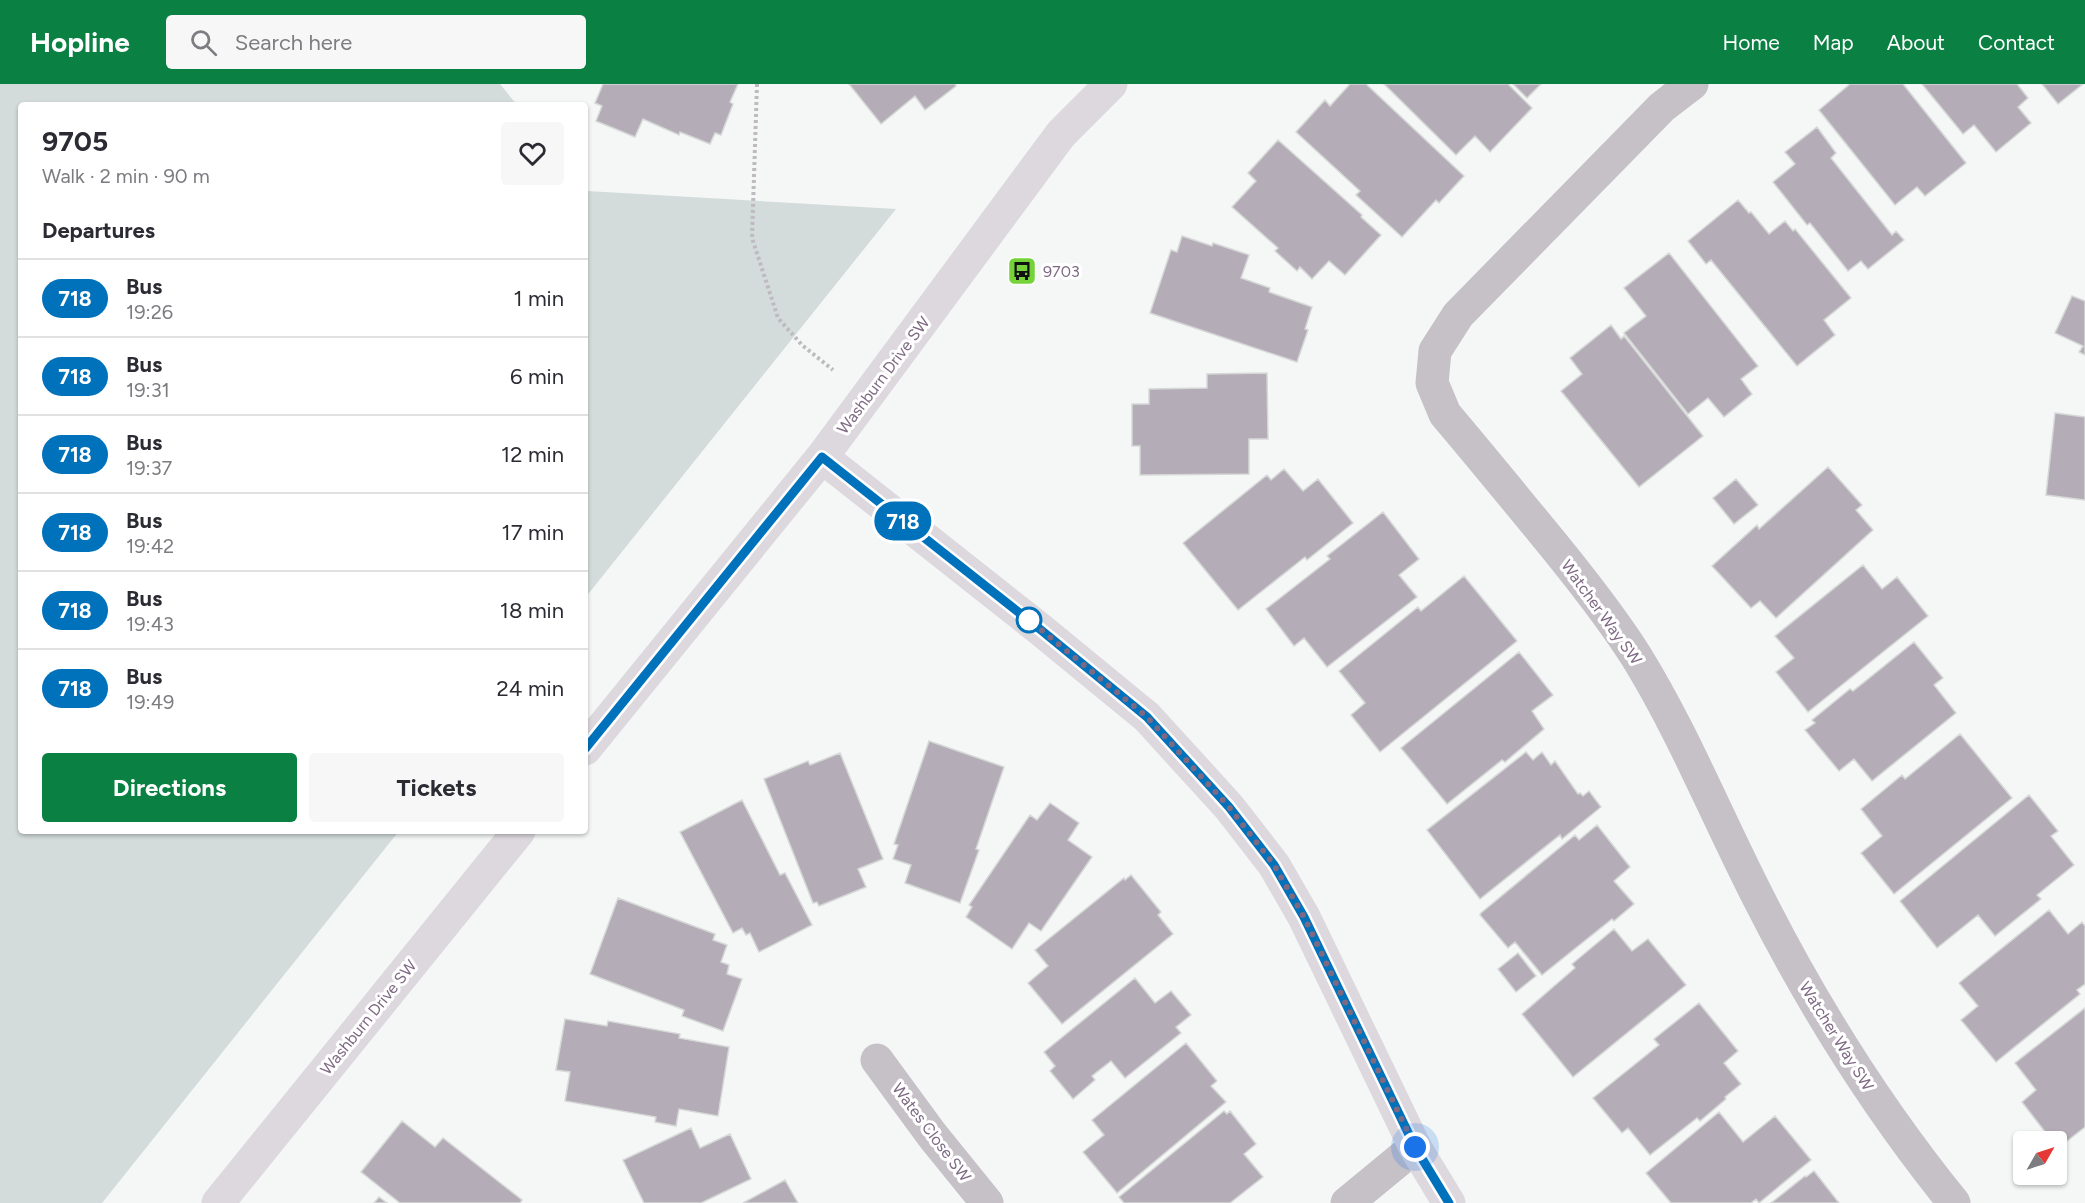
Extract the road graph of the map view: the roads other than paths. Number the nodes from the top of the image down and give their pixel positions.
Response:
1 (1111, 84) edge
2 (1692, 84) edge
3 (822, 457) junction
4 (588, 745) edge
5 (517, 834) edge
6 (877, 1060) dead end
7 (1415, 1147) junction
8 (218, 1203) edge
9 (987, 1203) edge
10 (1347, 1203) edge
11 (1449, 1203) edge
12 (1954, 1203) edge

1 - 3 street, Washburn Drive SW
2 - 12 street, Watcher Way SW
3 - 4 street, Washburn Drive SW
3 - 7 street
5 - 8 street, Washburn Drive SW
6 - 9 street, Wates Close SW
7 - 10 street
7 - 11 street

